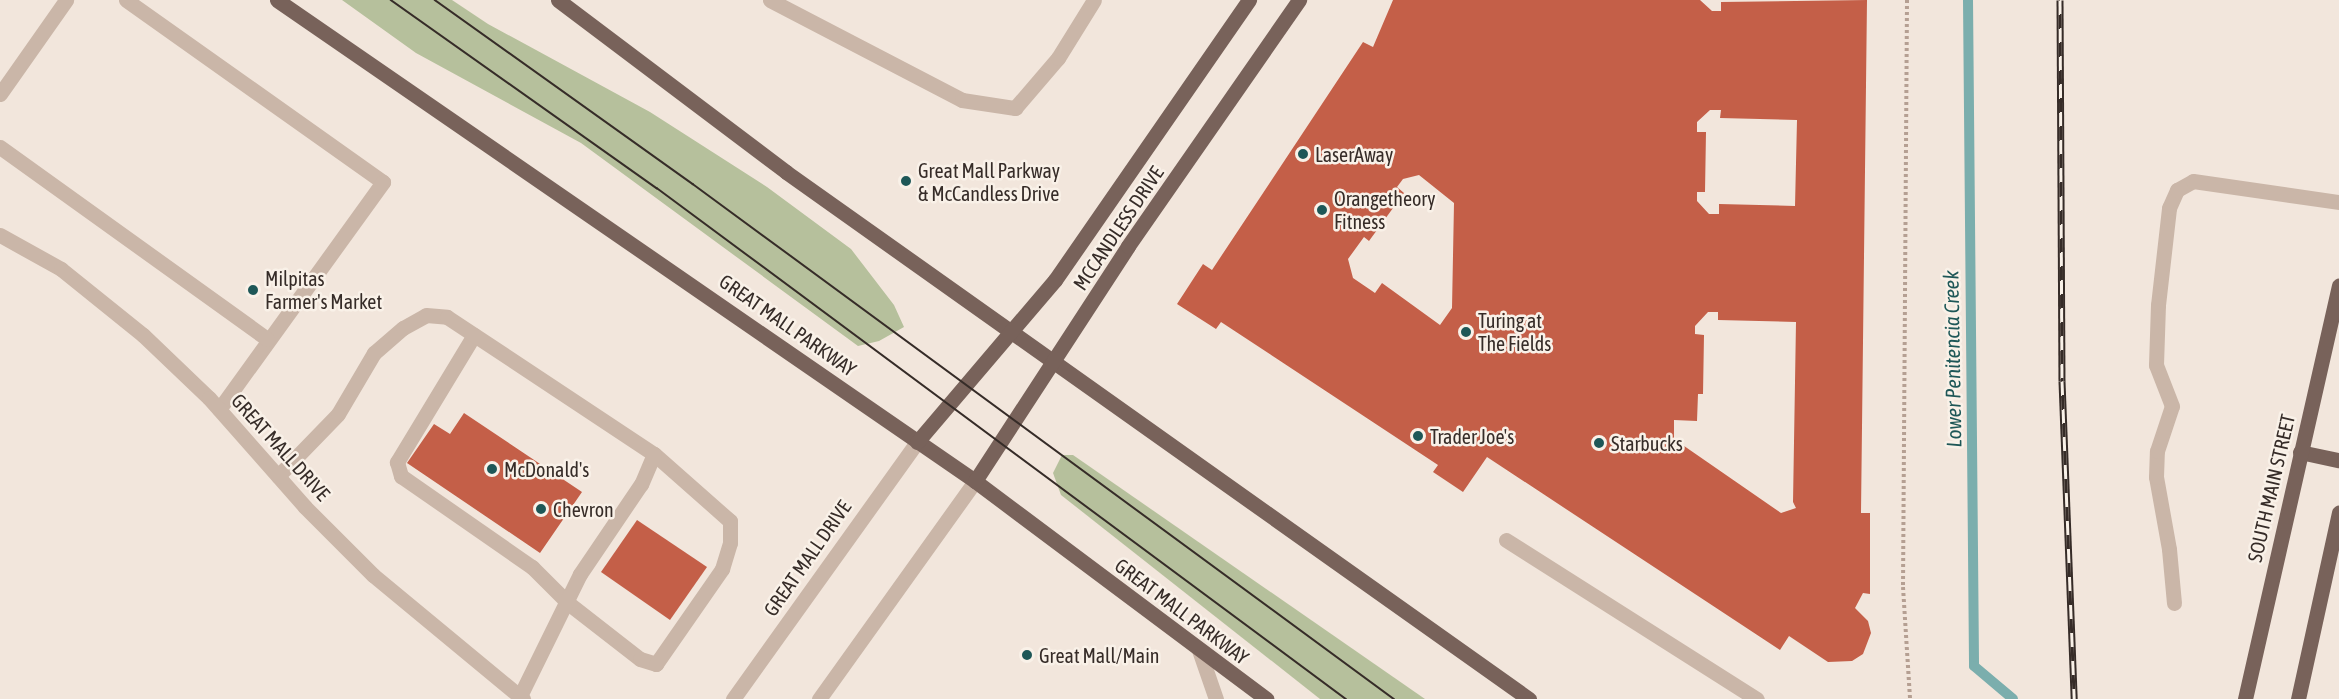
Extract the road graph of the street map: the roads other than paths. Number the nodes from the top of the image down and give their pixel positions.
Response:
1 (66, 0) edge
2 (126, 0) edge
3 (277, 0) edge
4 (558, 0) edge
5 (770, 0) edge
6 (1094, 0) edge
7 (1249, 0) edge
8 (1299, 0) edge
9 (0, 94) edge
10 (0, 147) edge
11 (2339, 202) edge
12 (2, 242) edge
13 (2339, 286) edge
14 (1010, 331) junction
15 (474, 335) junction
16 (267, 339) junction
17 (1054, 363) junction
18 (219, 409) junction
19 (917, 442) junction
20 (2300, 452) junction
21 (654, 454) junction
22 (2339, 460) edge
23 (278, 476) junction
24 (975, 481) junction
25 (2339, 512) edge
26 (1506, 540) dead end
27 (568, 603) junction
28 (2174, 603) dead end
29 (1199, 650) junction
30 (521, 698) edge
31 (733, 699) edge
32 (819, 699) edge
33 (1216, 699) edge
34 (1266, 699) edge
35 (1529, 699) edge
36 (1757, 699) edge
37 (2245, 699) edge
38 (2298, 699) edge

1 - 9 street
2 - 16 street
3 - 19 main road, GREAT MALL PARKWAY
4 - 14 main road
5 - 6 street
7 - 14 main road, MCCANDLESS DRIVE
8 - 17 main road, MCCANDLESS DRIVE
10 - 16 street
11 - 28 street
12 - 18 street, GREAT MALL DRIVE
13 - 20 main road, SOUTH MAIN STREET
14 - 17 main road
14 - 19 main road, MCCANDLESS DRIVE
15 - 21 street
15 - 23 street
15 - 27 street
16 - 18 street
17 - 24 main road, MCCANDLESS DRIVE
17 - 35 main road
18 - 23 street, GREAT MALL DRIVE
19 - 24 main road, GREAT MALL PARKWAY
19 - 31 street, GREAT MALL DRIVE
20 - 22 main road
20 - 37 main road, SOUTH MAIN STREET
21 - 27 street
21 - 27 street
23 - 30 street, GREAT MALL DRIVE
24 - 29 main road, GREAT MALL PARKWAY
24 - 32 street
25 - 38 main road
26 - 36 street
27 - 30 street
29 - 33 street
29 - 34 main road, GREAT MALL PARKWAY

